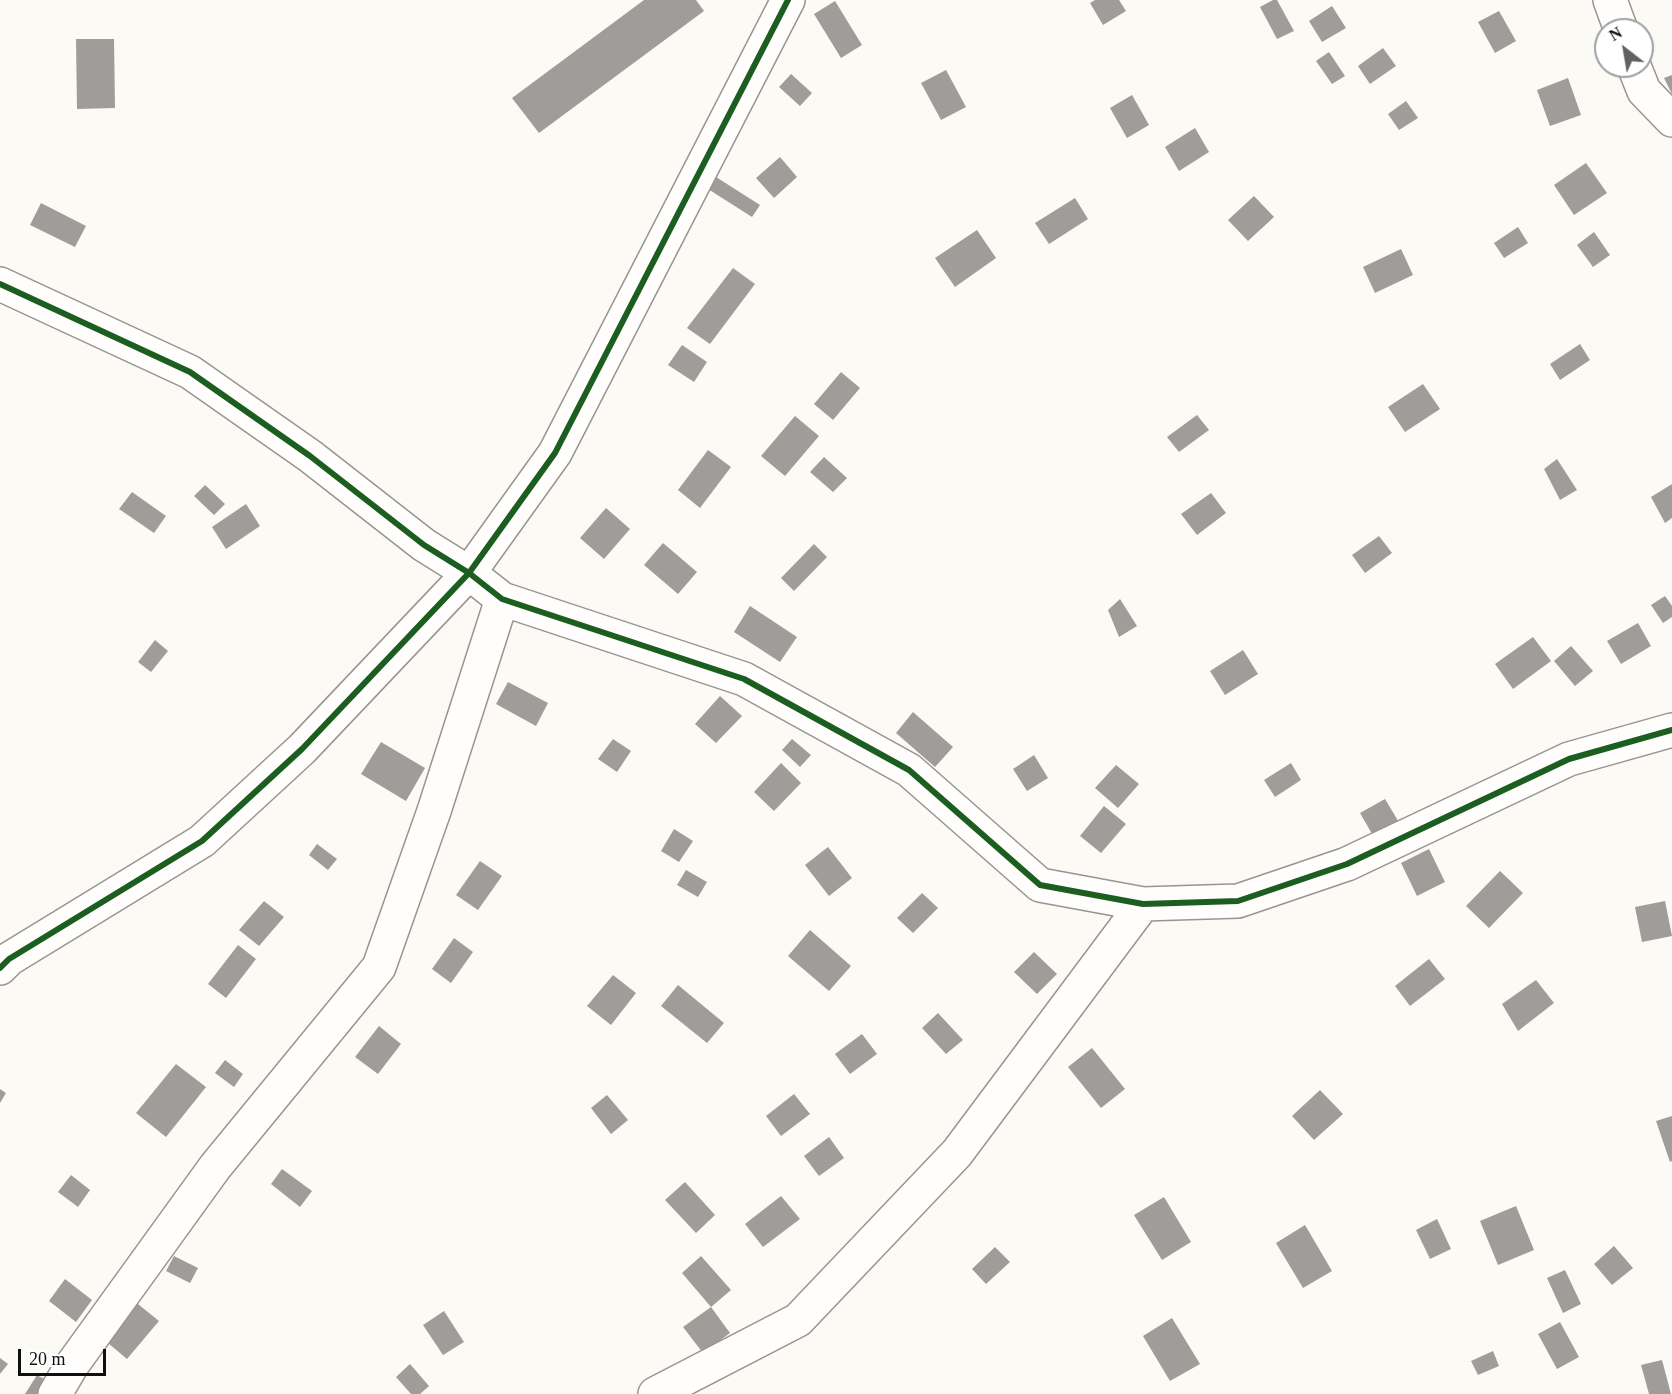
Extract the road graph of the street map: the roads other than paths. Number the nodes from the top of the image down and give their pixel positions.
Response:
1 (788, 0) edge
2 (1610, 0) edge
3 (1617, 18) edge
4 (1639, 78) edge
5 (1672, 120) edge
6 (0, 284) edge
7 (470, 573) junction
8 (502, 599) junction
9 (1672, 730) edge
10 (1143, 904) junction
11 (0, 968) edge
12 (55, 1394) edge
13 (655, 1394) edge

1 - 7 street
2 - 3 street
4 - 5 street
6 - 7 street
7 - 8 street
7 - 11 street
8 - 10 street
8 - 12 street
9 - 10 street
10 - 13 street

